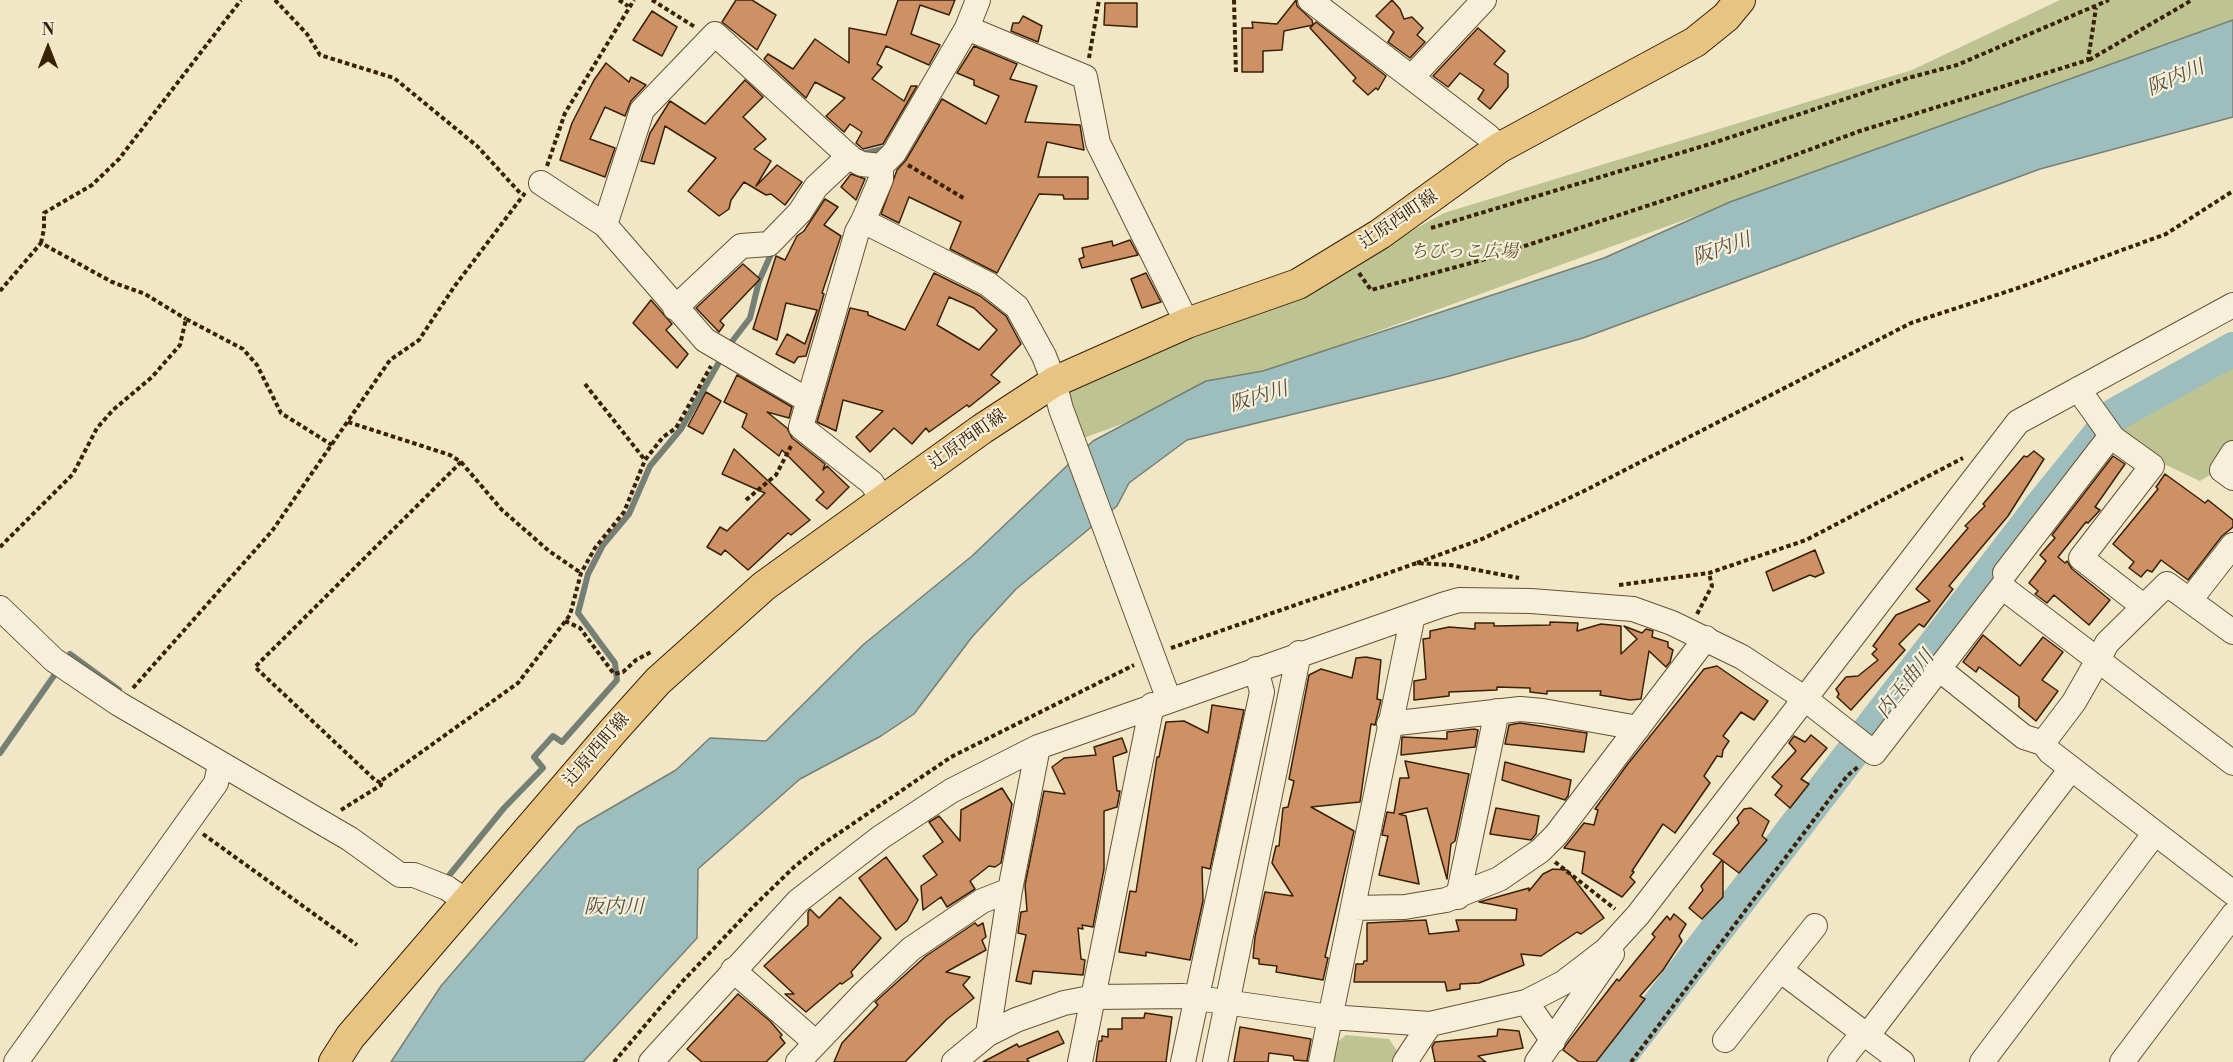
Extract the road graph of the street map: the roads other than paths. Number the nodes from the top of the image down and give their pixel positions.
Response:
1 (978, 0) edge
2 (1310, 0) edge
3 (1484, 0) edge
4 (1740, 0) edge
5 (967, 28) junction
6 (1412, 77) junction
7 (1499, 148) junction
8 (868, 160) junction
9 (532, 189) road end
10 (863, 222) junction
11 (605, 225) junction
12 (2233, 305) edge
13 (675, 308) junction
14 (1187, 323) junction
15 (2078, 389) junction
16 (1058, 395) junction
17 (809, 401) junction
18 (2113, 437) junction
19 (2233, 453) edge
20 (2233, 478) edge
21 (882, 500) junction
22 (2233, 545) edge
23 (2005, 573) dead end
24 (2190, 600) junction
25 (2143, 606) junction
26 (0, 608) edge
27 (1413, 615) junction
28 (1699, 630) junction
29 (2233, 632) edge
30 (1299, 653) junction
31 (2098, 660) junction
32 (1256, 669) junction
33 (1939, 669) junction
34 (1804, 698) junction
35 (1161, 703) junction
36 (1497, 711) junction
37 (1389, 724) junction
38 (1638, 728) junction
39 (2043, 743) junction
40 (1038, 747) junction
41 (2233, 763) edge
42 (220, 765) junction
43 (2071, 769) junction
44 (2156, 833) junction
45 (1010, 890) junction
46 (2233, 892) edge
47 (1458, 897) junction
48 (467, 902) junction
49 (1353, 908) junction
50 (1629, 914) junction
51 (2233, 915) edge
52 (1815, 926) dead end
53 (733, 970) junction
54 (1780, 970) junction
55 (1095, 997) junction
56 (1197, 998) junction
57 (1526, 1002) junction
58 (1226, 1003) junction
59 (1330, 1017) junction
60 (1430, 1023) junction
61 (988, 1034) junction
62 (1865, 1035) junction
63 (1725, 1040) dead end
64 (1553, 1041) junction
65 (816, 1043) junction
66 (16, 1062) edge
67 (334, 1062) edge
68 (651, 1062) edge
69 (798, 1062) edge
70 (954, 1062) edge
71 (1080, 1062) edge
72 (1183, 1062) edge
73 (1215, 1062) edge
74 (1322, 1062) edge
75 (1405, 1062) edge
76 (1537, 1062) edge
77 (1840, 1062) edge
78 (1902, 1062) edge
79 (1982, 1062) edge
80 (2121, 1062) edge

1 - 5 street
2 - 6 street
3 - 6 street
4 - 7 main road, 辻原西町線
5 - 8 street
5 - 14 street
6 - 7 street
7 - 14 main road, 辻原西町線
8 - 10 street
8 - 11 street
8 - 13 street
9 - 11 street
10 - 16 street
10 - 17 street
11 - 13 street
12 - 15 street
13 - 17 street
14 - 16 main road, 辻原西町線
15 - 18 street
15 - 34 street
16 - 21 main road, 辻原西町線
16 - 35 street
17 - 21 street
18 - 23 street
18 - 25 street
19 - 20 street
21 - 48 main road, 辻原西町線
22 - 24 street
24 - 25 street
24 - 29 street
25 - 31 street
26 - 42 street
27 - 28 street
27 - 30 street
27 - 37 street
28 - 34 street
28 - 38 street
30 - 32 street
30 - 58 street
31 - 33 street
31 - 39 street
31 - 41 street
32 - 35 street
32 - 56 street
33 - 34 street
33 - 39 street
34 - 50 street
35 - 40 street
35 - 55 street
36 - 37 street
36 - 38 street
36 - 47 street
37 - 49 street
38 - 47 street
39 - 43 street
40 - 45 street
40 - 53 street
42 - 48 street
42 - 66 street
43 - 44 street
43 - 62 street
44 - 46 street
44 - 79 street
45 - 61 street
45 - 65 street
47 - 49 street
48 - 67 main road, 辻原西町線
49 - 59 street
50 - 57 street
50 - 64 street
51 - 80 street
52 - 54 street
53 - 65 street
53 - 68 street
54 - 62 street
54 - 63 street
55 - 56 street
55 - 61 street
55 - 71 street
56 - 58 street
56 - 72 street
57 - 60 street
57 - 64 street
58 - 59 street
58 - 73 street
59 - 60 street
59 - 74 street
60 - 75 street
61 - 70 street
62 - 77 street
62 - 78 street
64 - 76 street
65 - 69 street

